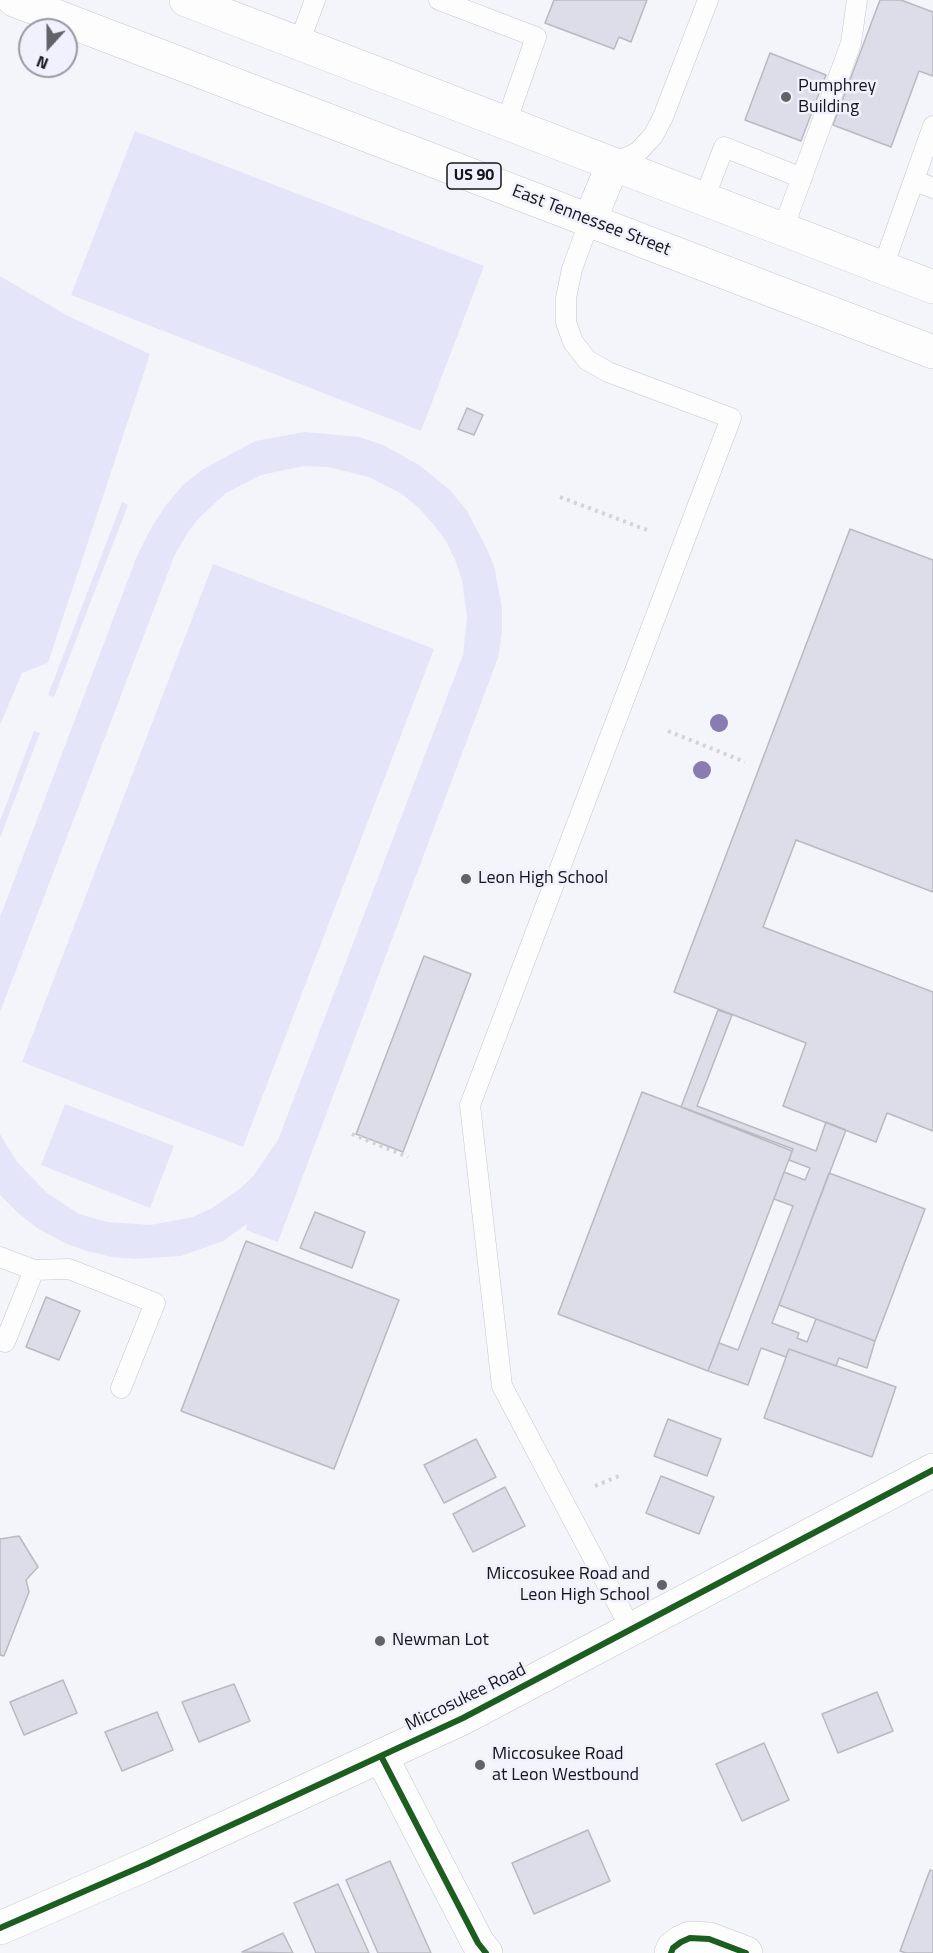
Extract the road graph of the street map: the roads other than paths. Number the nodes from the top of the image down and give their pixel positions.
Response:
1 (14, 0) edge
2 (186, 0) edge
3 (315, 0) edge
4 (439, 0) edge
5 (708, 0) edge
6 (856, 0) edge
7 (299, 43) junction
8 (506, 123) junction
9 (933, 126) edge
10 (613, 164) junction
11 (802, 178) junction
12 (914, 180) junction
13 (933, 188) edge
14 (705, 199) junction
15 (590, 220) junction
16 (783, 229) junction
17 (883, 267) junction
18 (933, 287) edge
19 (933, 352) edge
20 (0, 1257) edge
21 (34, 1270) junction
22 (5, 1342) dead end
23 (121, 1388) dead end
24 (933, 1470) edge
25 (632, 1631) junction
26 (381, 1756) junction
27 (0, 1928) edge
28 (676, 1947) edge
29 (486, 1953) edge
30 (746, 1953) edge

1 - 15 main road, East Tennessee Street / US 90
2 - 7 main road
3 - 7 lane
4 - 8 lane
5 - 10 lane
6 - 11 lane
7 - 8 main road
8 - 10 main road
9 - 12 lane
10 - 14 main road
10 - 15 main road
11 - 14 lane
11 - 16 lane
12 - 13 lane
12 - 17 lane
14 - 16 main road
15 - 19 main road, East Tennessee Street / US 90
15 - 25 lane
16 - 17 main road
17 - 18 main road
20 - 21 lane
21 - 22 lane
21 - 23 lane
24 - 25 main road, Miccosukee Road
25 - 26 main road, Miccosukee Road
26 - 27 main road, Miccosukee Road
26 - 29 main road
28 - 30 main road

